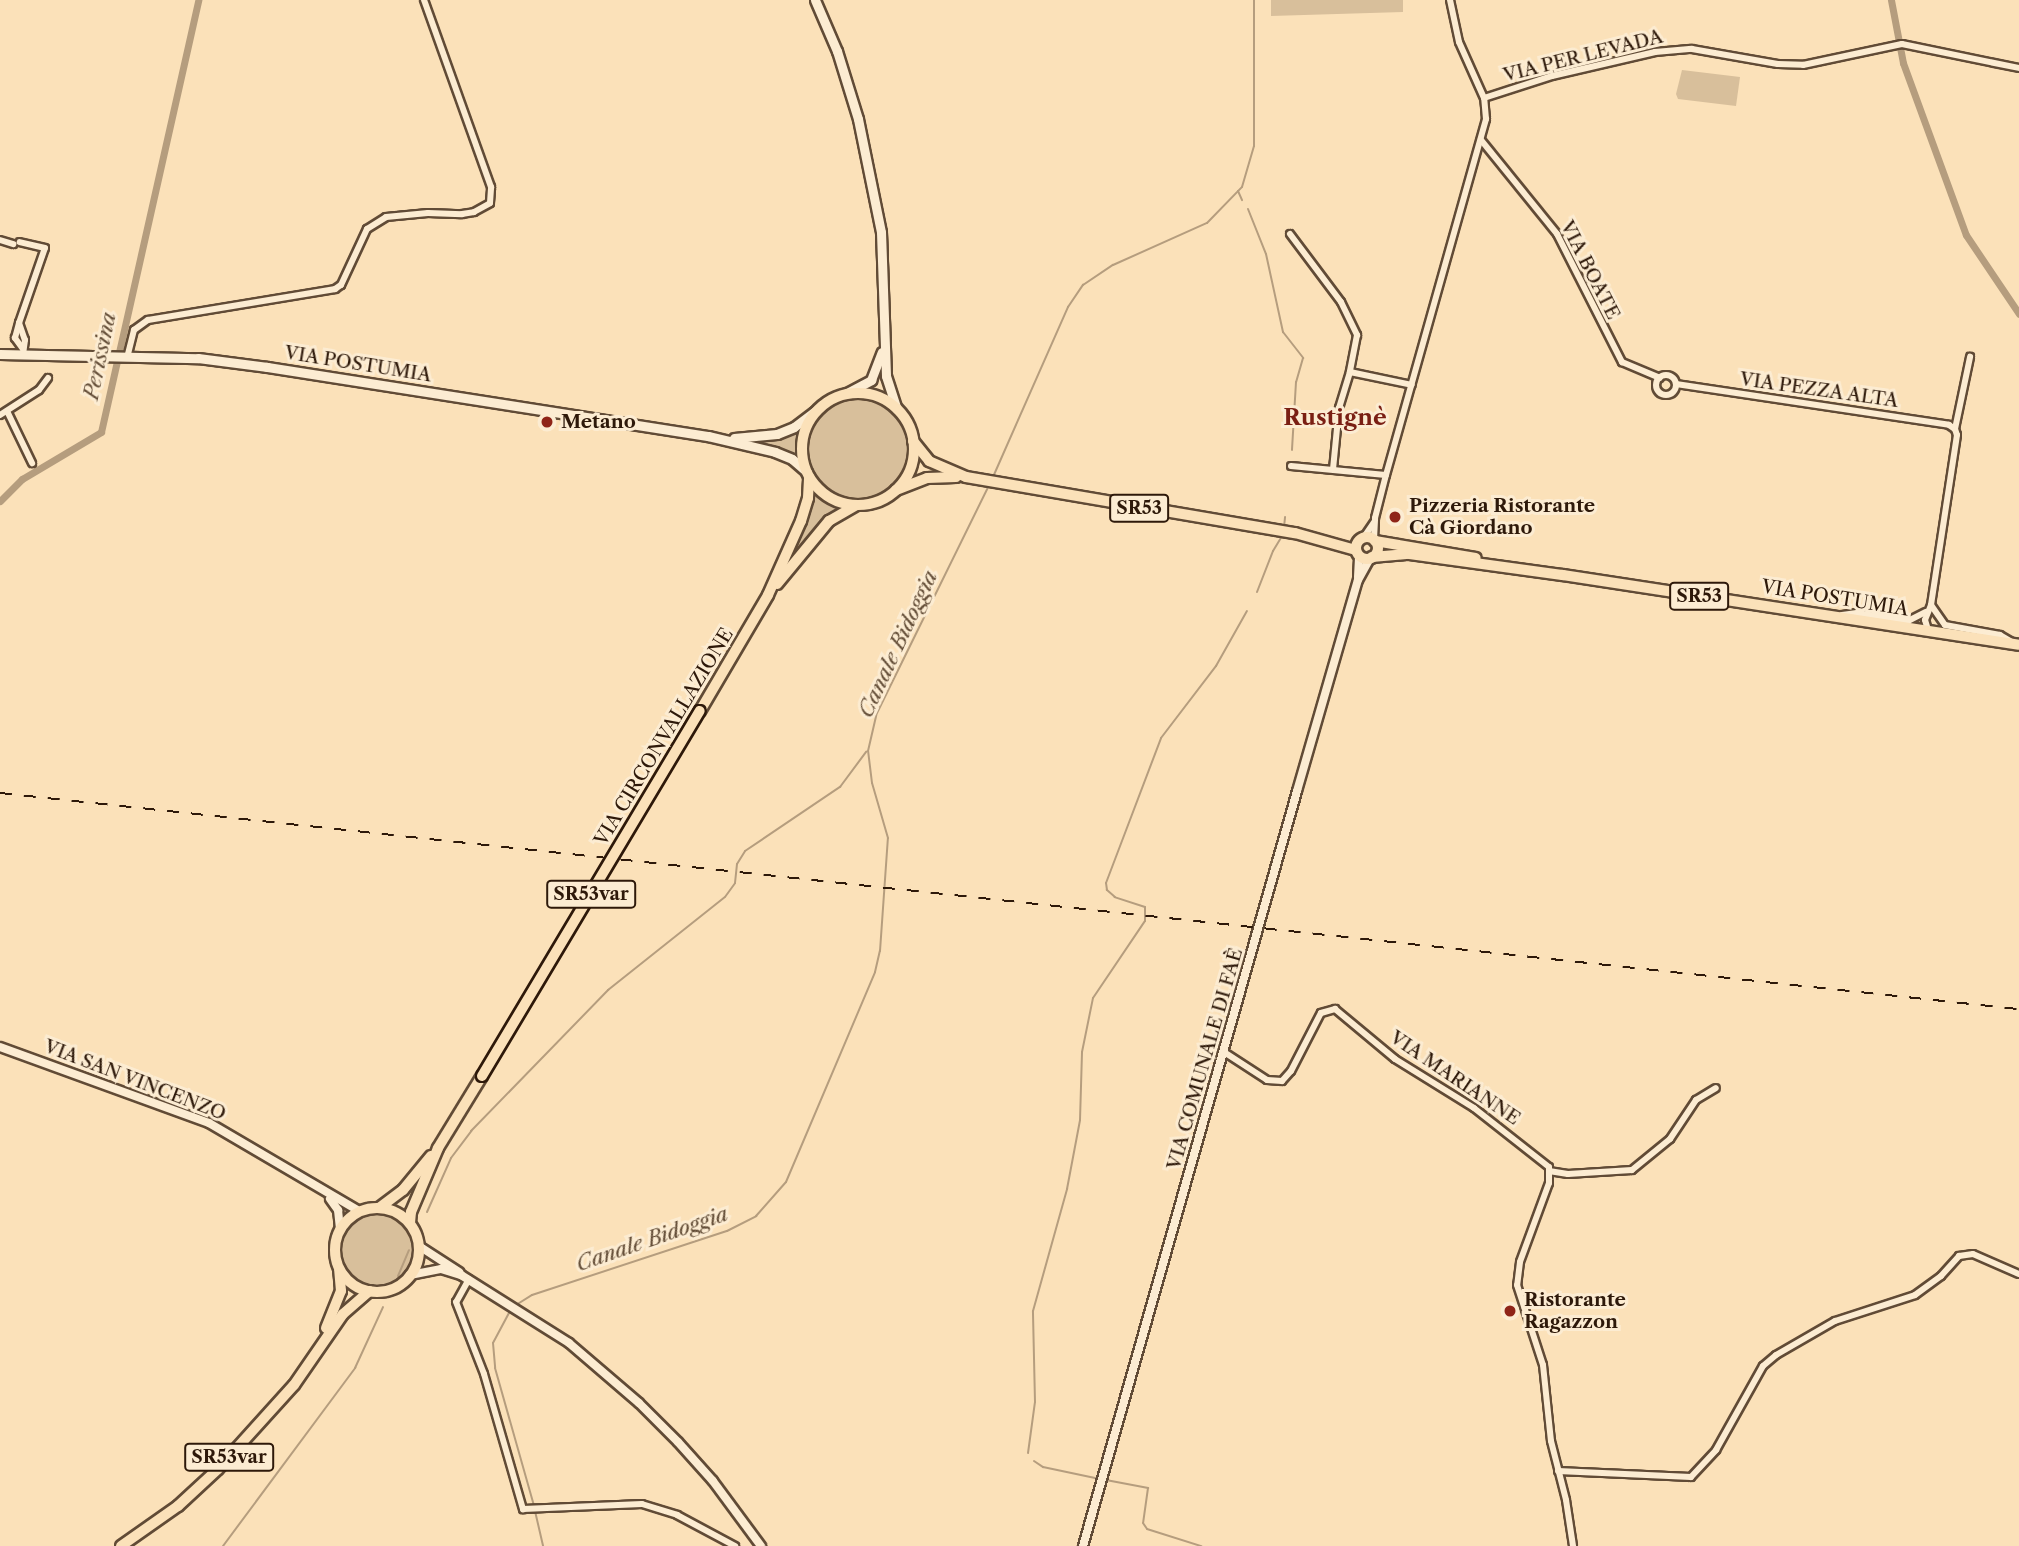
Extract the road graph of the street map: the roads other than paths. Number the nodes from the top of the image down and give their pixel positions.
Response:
1 (424, 0) edge
2 (815, 0) edge
3 (1450, 0) edge
4 (2019, 68) edge
5 (1484, 98) junction
6 (1481, 140) junction
7 (1290, 233) dead end
8 (0, 240) edge
9 (885, 340) junction
10 (23, 352) junction
11 (0, 354) edge
12 (1970, 357) dead end
13 (127, 358) junction
14 (1350, 372) junction
15 (48, 378) dead end
16 (1659, 379) junction
17 (1676, 384) junction
18 (1412, 386) junction
19 (845, 394) junction
20 (819, 408) junction
21 (897, 409) junction
22 (7, 411) junction
23 (0, 415) edge
24 (1955, 429) junction
25 (708, 436) junction
26 (913, 441) junction
27 (32, 463) dead end
28 (1291, 466) dead end
29 (1333, 469) junction
30 (808, 474) junction
31 (1386, 475) junction
32 (966, 477) junction
33 (896, 490) junction
34 (857, 505) junction
35 (1364, 544) junction
36 (1371, 558) junction
37 (1563, 575) junction
38 (1358, 580) junction
39 (768, 596) junction
40 (1931, 605) junction
41 (1836, 616) junction
42 (1928, 630) junction
43 (2018, 645) edge
44 (0, 1047) edge
45 (1224, 1052) junction
46 (1716, 1088) dead end
47 (438, 1148) junction
48 (1549, 1171) junction
49 (326, 1194) junction
50 (379, 1208) junction
51 (359, 1212) junction
52 (410, 1223) junction
53 (340, 1229) junction
54 (419, 1246) junction
55 (339, 1269) junction
56 (2019, 1274) edge
57 (410, 1275) junction
58 (465, 1277) junction
59 (369, 1291) junction
60 (317, 1348) junction
61 (1558, 1471) junction
62 (121, 1546) edge
63 (735, 1546) edge
64 (761, 1546) edge
65 (1083, 1546) edge
66 (1573, 1546) edge

1 - 13 street
2 - 9 main road
3 - 5 street
4 - 5 street, VIA PER LEVADA
5 - 6 street
6 - 16 street, VIA BOATE
6 - 18 street
7 - 14 street
8 - 10 street
9 - 19 main road
9 - 21 main road
10 - 11 main road, VIA POSTUMIA
10 - 13 main road, VIA POSTUMIA
12 - 24 street
13 - 25 main road, VIA POSTUMIA
14 - 18 street
14 - 29 street
15 - 22 street
16 - 17 street
16 - 17 street
17 - 24 street, VIA PEZZA ALTA
18 - 31 street
19 - 20 main road
19 - 21 main road
20 - 25 main road, VIA POSTUMIA
20 - 30 main road
21 - 26 main road, SR53
22 - 23 street
22 - 27 street
24 - 40 street
25 - 30 main road, VIA POSTUMIA
26 - 32 main road, VIA POSTUMIA / SR53
26 - 33 main road
28 - 29 street
29 - 31 street
30 - 34 main road
30 - 39 main road, VIA CIRCONVALLAZIONE / SR53var
31 - 35 street
32 - 33 main road, VIA POSTUMIA / SR53
32 - 35 main road, VIA POSTUMIA / SR53
33 - 34 main road, SR53
34 - 39 main road, VIA CIRCONVALLAZIONE / SR53var
35 - 36 main road, VIA POSTUMIA
35 - 36 main road
35 - 37 main road, VIA POSTUMIA / SR53
35 - 38 street, VIA COMUNALE DI FAÈ
36 - 37 main road, VIA POSTUMIA / SR53
36 - 38 street, VIA COMUNALE DI FAÈ
37 - 41 main road, VIA POSTUMIA / SR53
38 - 45 street, VIA COMUNALE DI FAÈ
39 - 47 main road, VIA CIRCONVALLAZIONE / SR53var, bridge
40 - 41 street
40 - 42 street
40 - 43 street
41 - 42 main road, VIA POSTUMIA / SR53
42 - 43 main road, VIA POSTUMIA / SR53
44 - 49 street, VIA SAN VINCENZO
45 - 48 street, VIA MARIANNE
45 - 65 street, VIA COMUNALE DI FAÈ
46 - 48 street
47 - 50 main road, VIA CIRCONVALLAZIONE / SR53var
47 - 52 main road, VIA CIRCONVALLAZIONE / SR53var
48 - 61 street
49 - 51 street, VIA SAN VINCENZO
49 - 53 street
50 - 51 main road, SR53var
50 - 52 main road
51 - 53 main road
52 - 54 main road
53 - 55 main road, SR53var
54 - 57 main road
54 - 58 street
55 - 59 main road
55 - 60 main road, SR53var
56 - 61 street
57 - 58 street
57 - 59 main road, SR53var
58 - 63 street
58 - 64 street
59 - 60 main road, SR53var
60 - 62 main road, SR53var
61 - 66 street

